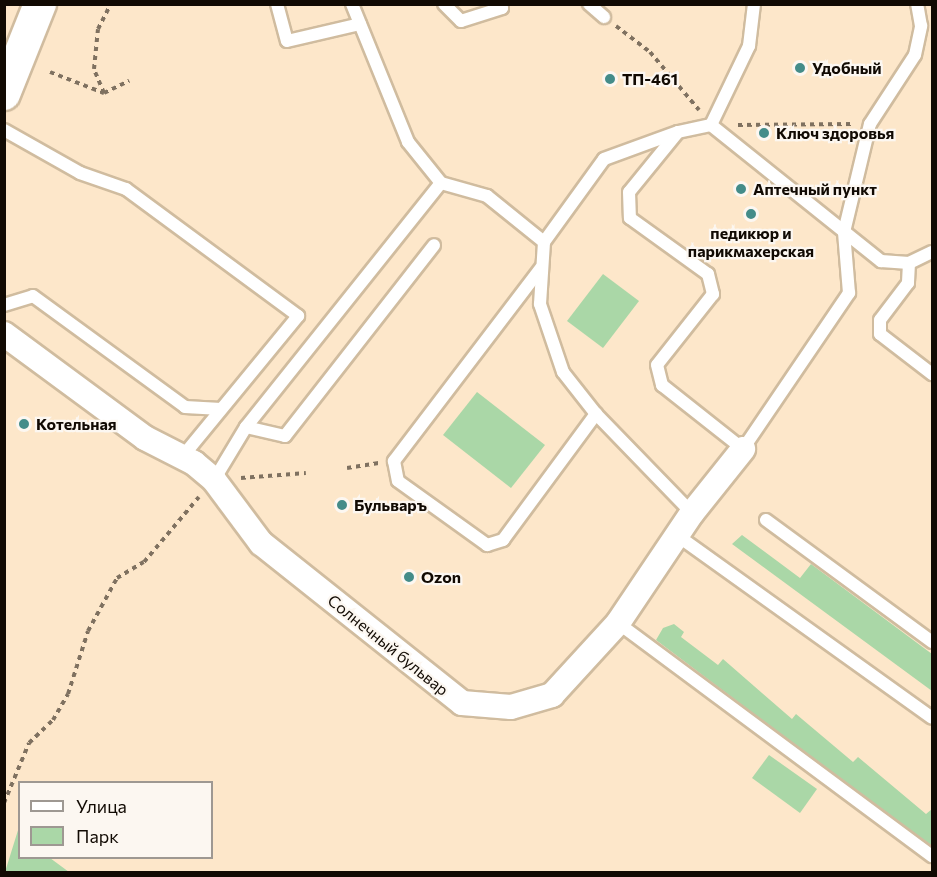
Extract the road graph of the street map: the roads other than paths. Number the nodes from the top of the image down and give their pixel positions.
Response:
1 (40, 4) edge
2 (277, 4) edge
3 (352, 4) edge
4 (444, 4) edge
5 (498, 4) edge
6 (589, 4) edge
7 (754, 4) edge
8 (917, 4) edge
9 (604, 17) road end
10 (360, 24) junction
11 (12, 51) edge
12 (4, 94) edge
13 (711, 125) junction
14 (4, 130) edge
15 (678, 132) junction
16 (441, 183) junction
17 (844, 232) junction
18 (544, 242) junction
19 (435, 245) dead end
20 (933, 252) edge
21 (909, 263) junction
22 (541, 268) junction
23 (4, 305) edge
24 (4, 334) edge
25 (933, 374) edge
26 (221, 409) junction
27 (596, 414) junction
28 (246, 427) junction
29 (743, 449) junction
30 (182, 457) junction
31 (213, 480) junction
32 (692, 513) junction
33 (766, 520) dead end
34 (678, 536) junction
35 (618, 623) junction
36 (933, 642) edge
37 (933, 718) edge
38 (933, 856) edge

1 - 11 street
2 - 10 lane
3 - 10 lane
4 - 5 lane
6 - 9 lane
7 - 13 lane
8 - 17 lane
10 - 16 lane
11 - 12 street
13 - 15 lane
13 - 17 lane
14 - 26 lane
15 - 18 lane
15 - 29 lane
16 - 18 lane
16 - 28 lane
17 - 21 lane
17 - 29 lane
18 - 22 lane
19 - 28 lane
20 - 21 lane
21 - 25 lane
22 - 27 lane
22 - 27 lane
23 - 26 lane
24 - 30 street, Солнечный бульвар
26 - 30 lane
27 - 32 lane
28 - 31 lane
29 - 32 street, Солнечный бульвар
30 - 31 street, Солнечный бульвар
31 - 35 street, Солнечный бульвар
32 - 34 street, Солнечный бульвар
33 - 36 lane
34 - 35 street, Солнечный бульвар
34 - 37 lane
35 - 38 lane

